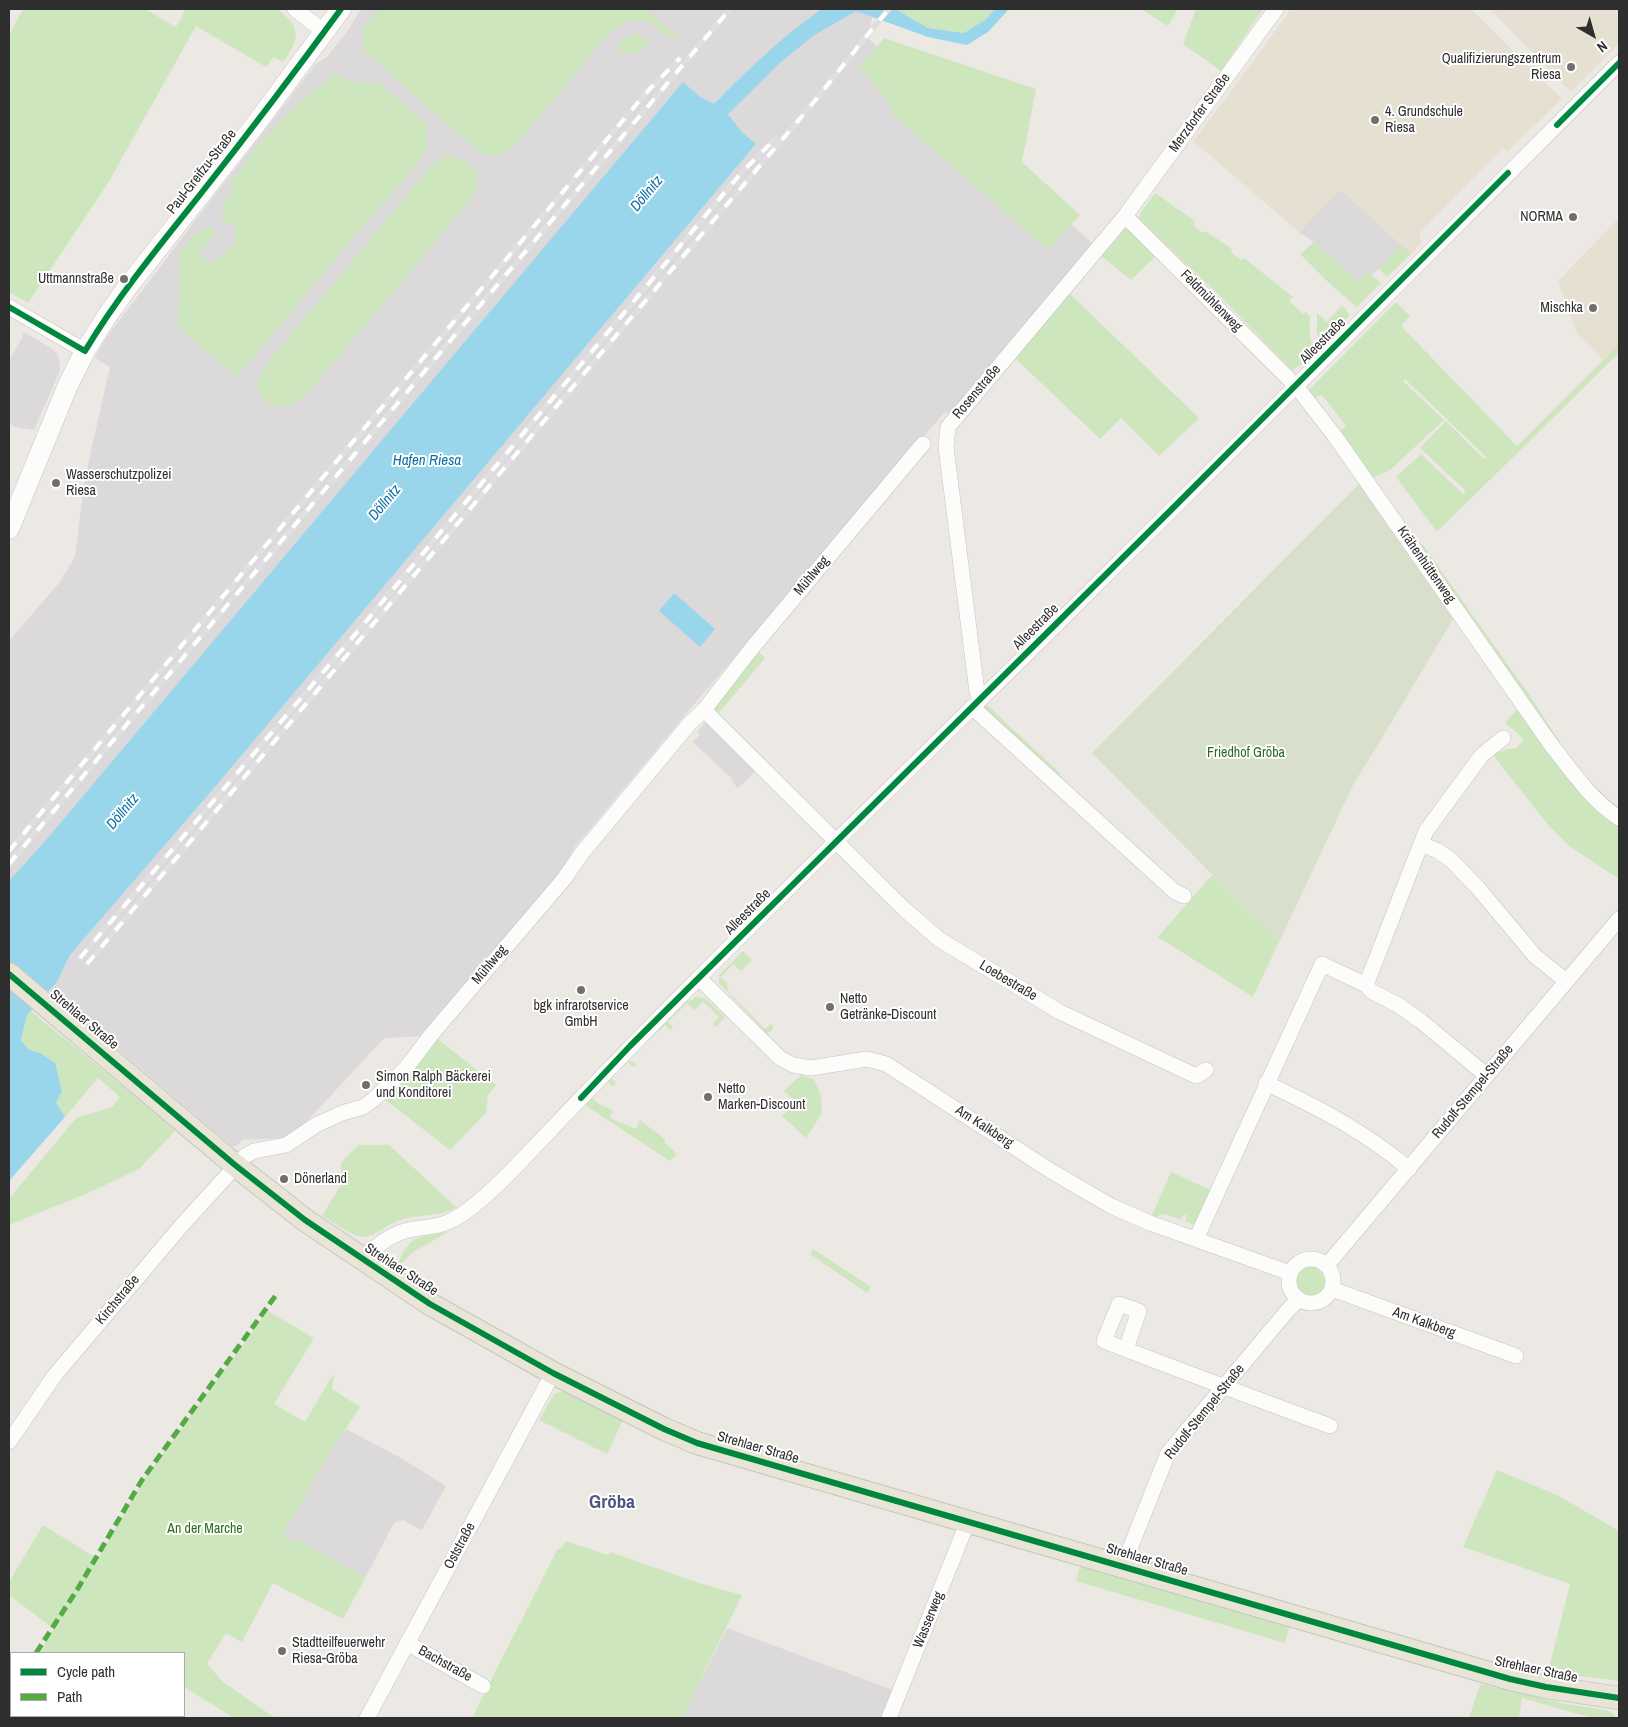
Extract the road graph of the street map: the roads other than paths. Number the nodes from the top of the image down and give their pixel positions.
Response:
1 (295, 9) edge
2 (341, 9) edge
3 (1276, 9) edge
4 (324, 32) junction
5 (1619, 63) edge
6 (1125, 216) junction
7 (9, 307) edge
8 (85, 352) junction
9 (1296, 386) junction
10 (923, 444) dead end
11 (9, 530) edge
12 (977, 703) junction
13 (704, 710) junction
14 (1503, 738) dead end
15 (1619, 818) edge
16 (836, 842) junction
17 (1421, 844) junction
18 (1184, 896) dead end
19 (1619, 919) edge
20 (9, 974) edge
21 (699, 978) junction
22 (1566, 981) junction
23 (1366, 985) junction
24 (1206, 1070) dead end
25 (1486, 1075) junction
26 (1266, 1083) junction
27 (235, 1165) junction
28 (1409, 1168) junction
29 (1196, 1239) junction
30 (363, 1260) junction
31 (1326, 1265) junction
32 (1290, 1273) junction
33 (1332, 1289) junction
34 (1298, 1300) junction
35 (1126, 1349) dead end
36 (1516, 1356) dead end
37 (553, 1373) junction
38 (1224, 1386) junction
39 (1330, 1426) dead end
40 (9, 1442) edge
41 (968, 1521) junction
42 (1123, 1566) junction
43 (408, 1643) junction
44 (483, 1686) dead end
45 (1619, 1698) edge
46 (367, 1718) edge
47 (889, 1718) edge

1 - 4 street
2 - 4 main road, Paul-Greifzu-Straße
3 - 6 street, Merzdorfer Straße
4 - 8 main road, Paul-Greifzu-Straße
5 - 9 street, Alleestraße
6 - 9 street, Feldmühlenweg
6 - 12 street, Rosenstraße
7 - 8 street
8 - 11 main road, Paul-Greifzu-Straße
9 - 12 street, Alleestraße
9 - 15 street, Krähenhüttenweg
10 - 13 street, Mühlweg
12 - 16 street, Alleestraße
12 - 18 street
13 - 16 street
13 - 27 street, Mühlweg
14 - 17 street
16 - 21 street, Alleestraße
16 - 24 street, Loebestraße
17 - 22 street
17 - 23 street
19 - 22 street, Rudolf-Stempel-Straße
20 - 27 main road, Strehlaer Straße
21 - 29 street, Am Kalkberg
21 - 30 street, Alleestraße
22 - 25 street, Rudolf-Stempel-Straße
23 - 25 street
23 - 26 street
25 - 28 street, Rudolf-Stempel-Straße
26 - 28 street
26 - 29 street
27 - 30 main road, Strehlaer Straße
27 - 40 street, Kirchstraße
28 - 31 street, Rudolf-Stempel-Straße
29 - 32 street, Am Kalkberg
30 - 37 main road, Strehlaer Straße
31 - 32 street
31 - 33 street
32 - 34 street
33 - 34 street
33 - 36 street, Am Kalkberg
34 - 38 street, Rudolf-Stempel-Straße
35 - 38 street
37 - 41 main road, Strehlaer Straße
37 - 43 street, Oststraße
38 - 39 street
38 - 42 street, Rudolf-Stempel-Straße
41 - 42 main road, Strehlaer Straße
41 - 47 street, Wasserweg
42 - 45 main road, Strehlaer Straße
43 - 44 street, Bachstraße
43 - 46 street, Oststraße

